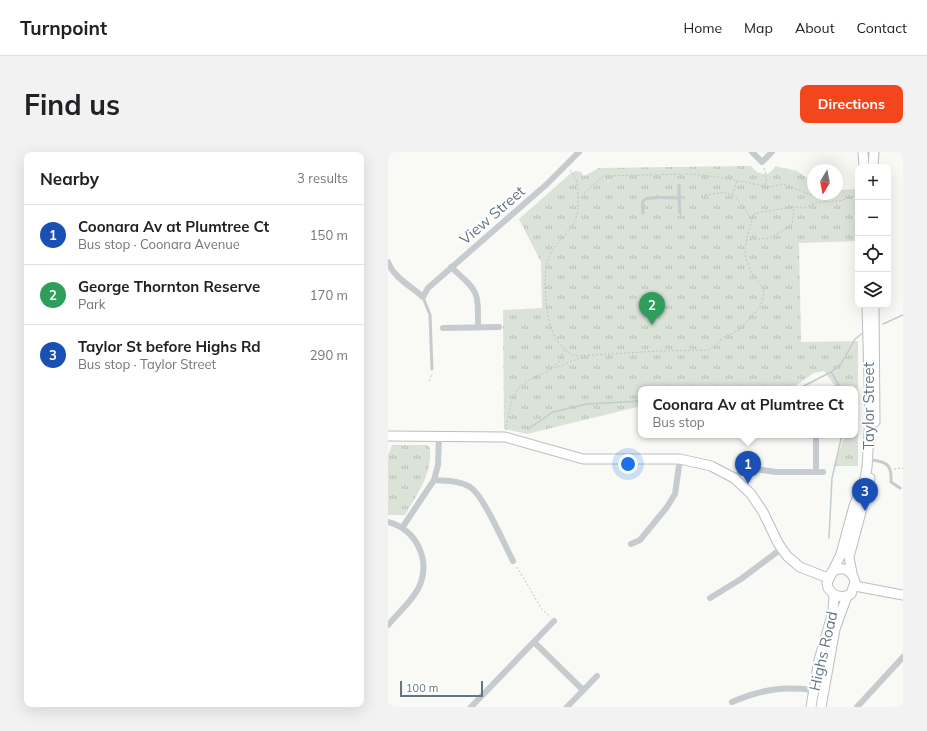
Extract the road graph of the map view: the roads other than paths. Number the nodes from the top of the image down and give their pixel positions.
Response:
1 (579, 152) edge
2 (752, 152) edge
3 (772, 152) edge
4 (864, 152) edge
5 (874, 152) edge
6 (864, 164) edge
7 (873, 164) edge
8 (679, 185) dead end
9 (680, 198) junction
10 (643, 213) dead end
11 (680, 213) dead end
12 (388, 264) edge
13 (451, 267) junction
14 (423, 297) junction
15 (867, 308) edge
16 (874, 308) edge
17 (478, 327) junction
18 (499, 327) dead end
19 (443, 328) dead end
20 (432, 369) road end
21 (388, 436) edge
22 (439, 436) junction
23 (816, 438) edge
24 (680, 459) junction
25 (872, 460) junction
26 (816, 471) junction
27 (823, 472) dead end
28 (734, 478) junction
29 (434, 480) junction
30 (900, 488) dead end
31 (388, 522) edge
32 (402, 528) junction
33 (631, 544) dead end
34 (781, 549) junction
35 (513, 561) road end
36 (852, 573) junction
37 (829, 575) junction
38 (855, 586) junction
39 (834, 595) junction
40 (903, 595) edge
41 (847, 596) junction
42 (710, 598) dead end
43 (554, 621) road end
44 (388, 625) edge
45 (534, 642) junction
46 (903, 657) edge
47 (598, 676) dead end
48 (583, 690) junction
49 (813, 690) junction
50 (732, 702) dead end
51 (471, 707) edge
52 (567, 707) edge
53 (811, 707) edge
54 (821, 707) edge
55 (857, 707) edge

1 - 13 street, View Street
2 - 3 street
4 - 6 street
5 - 7 street
8 - 9 lane
9 - 10 lane
9 - 11 lane
12 - 14 street
13 - 14 street, View Street
13 - 17 street
14 - 20 lane
15 - 37 street, Taylor Street
16 - 25 street, Taylor Street
17 - 18 street
17 - 19 street
21 - 22 street
22 - 24 street
22 - 29 street
23 - 26 street
24 - 28 street
24 - 33 street
25 - 30 lane
25 - 36 street, Taylor Street
26 - 27 street
26 - 28 street
28 - 34 street
29 - 32 street
29 - 35 street
31 - 32 street
32 - 44 street
34 - 37 street
34 - 42 street
36 - 37 street
36 - 38 street
37 - 39 street
38 - 40 street
38 - 41 street
39 - 41 street
39 - 49 street, Highs Road
41 - 54 street, Highs Road
43 - 45 street
45 - 48 street
45 - 51 street
46 - 55 street
47 - 48 street
48 - 52 street
49 - 50 street
49 - 53 street, Highs Road

